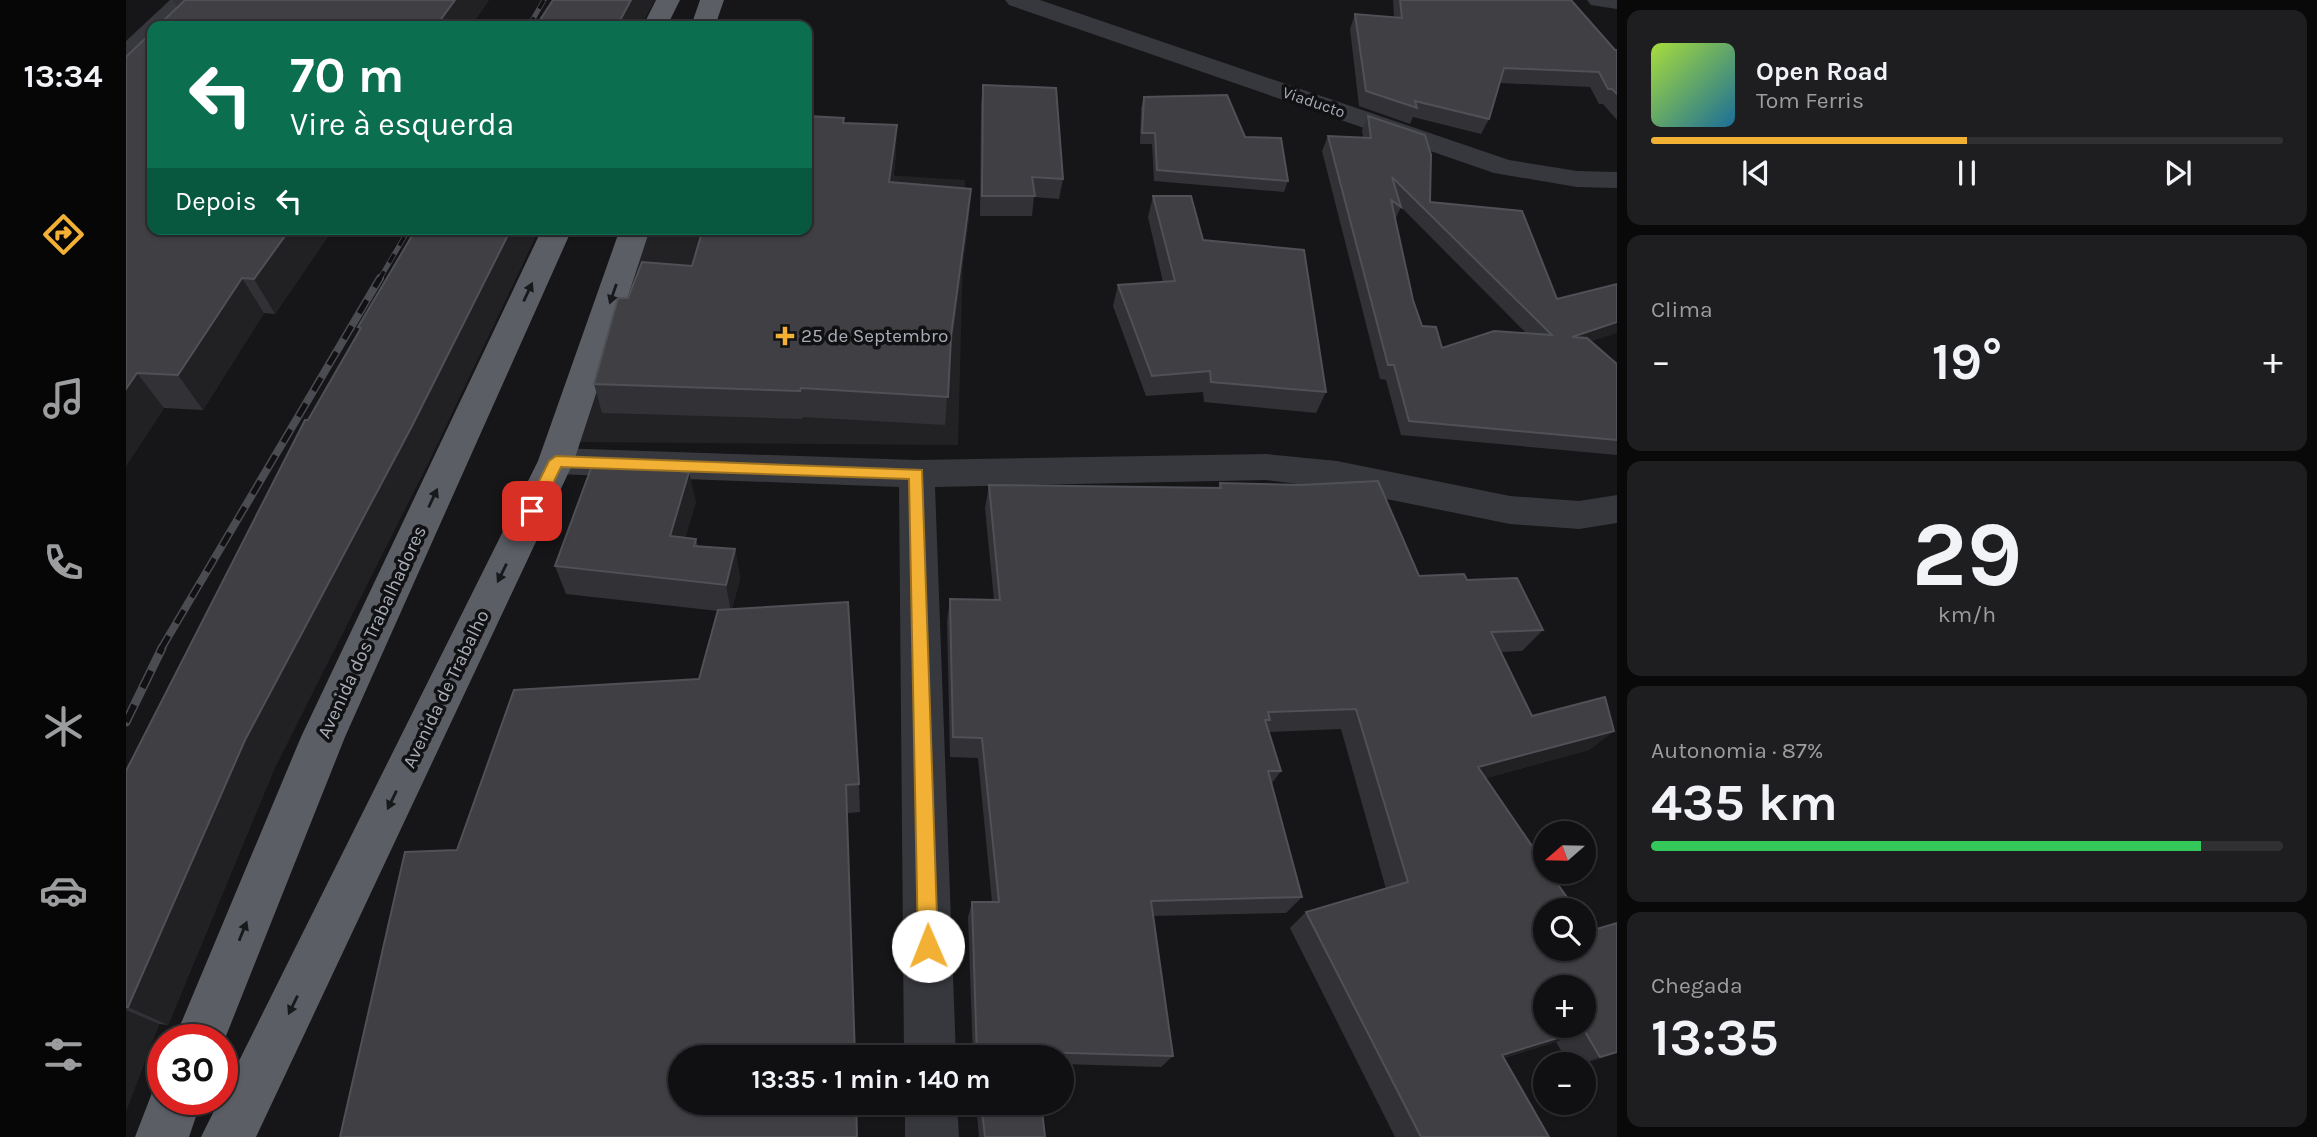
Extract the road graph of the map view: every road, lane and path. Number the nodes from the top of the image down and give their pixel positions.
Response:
1 (184, 0) edge
2 (668, 0) edge
3 (712, 0) edge
4 (1017, 0) edge
5 (1599, 0) edge
6 (1617, 2) edge
7 (161, 21) edge
8 (658, 21) edge
9 (705, 21) edge
10 (147, 35) edge
11 (126, 55) edge
12 (1617, 180) edge
13 (554, 235) edge
14 (633, 235) edge
15 (556, 461) junction
16 (917, 474) junction
17 (1617, 509) edge
18 (206, 1024) edge
19 (930, 1045) edge
20 (170, 1115) edge
21 (932, 1115) edge
22 (162, 1137) edge
23 (228, 1137) edge
24 (932, 1137) edge

1 - 7 street
2 - 8 highway
3 - 9 highway
4 - 12 street, Viaducto
5 - 6 street
10 - 11 street
18 -> 13 highway, Avenida dos Trabalhadores
14 -> 15 highway, Avenida de Trabalho
15 - 16 street
15 -> 23 highway, Avenida de Trabalho
16 - 17 street
16 - 19 street
20 - 22 highway
21 - 24 street

